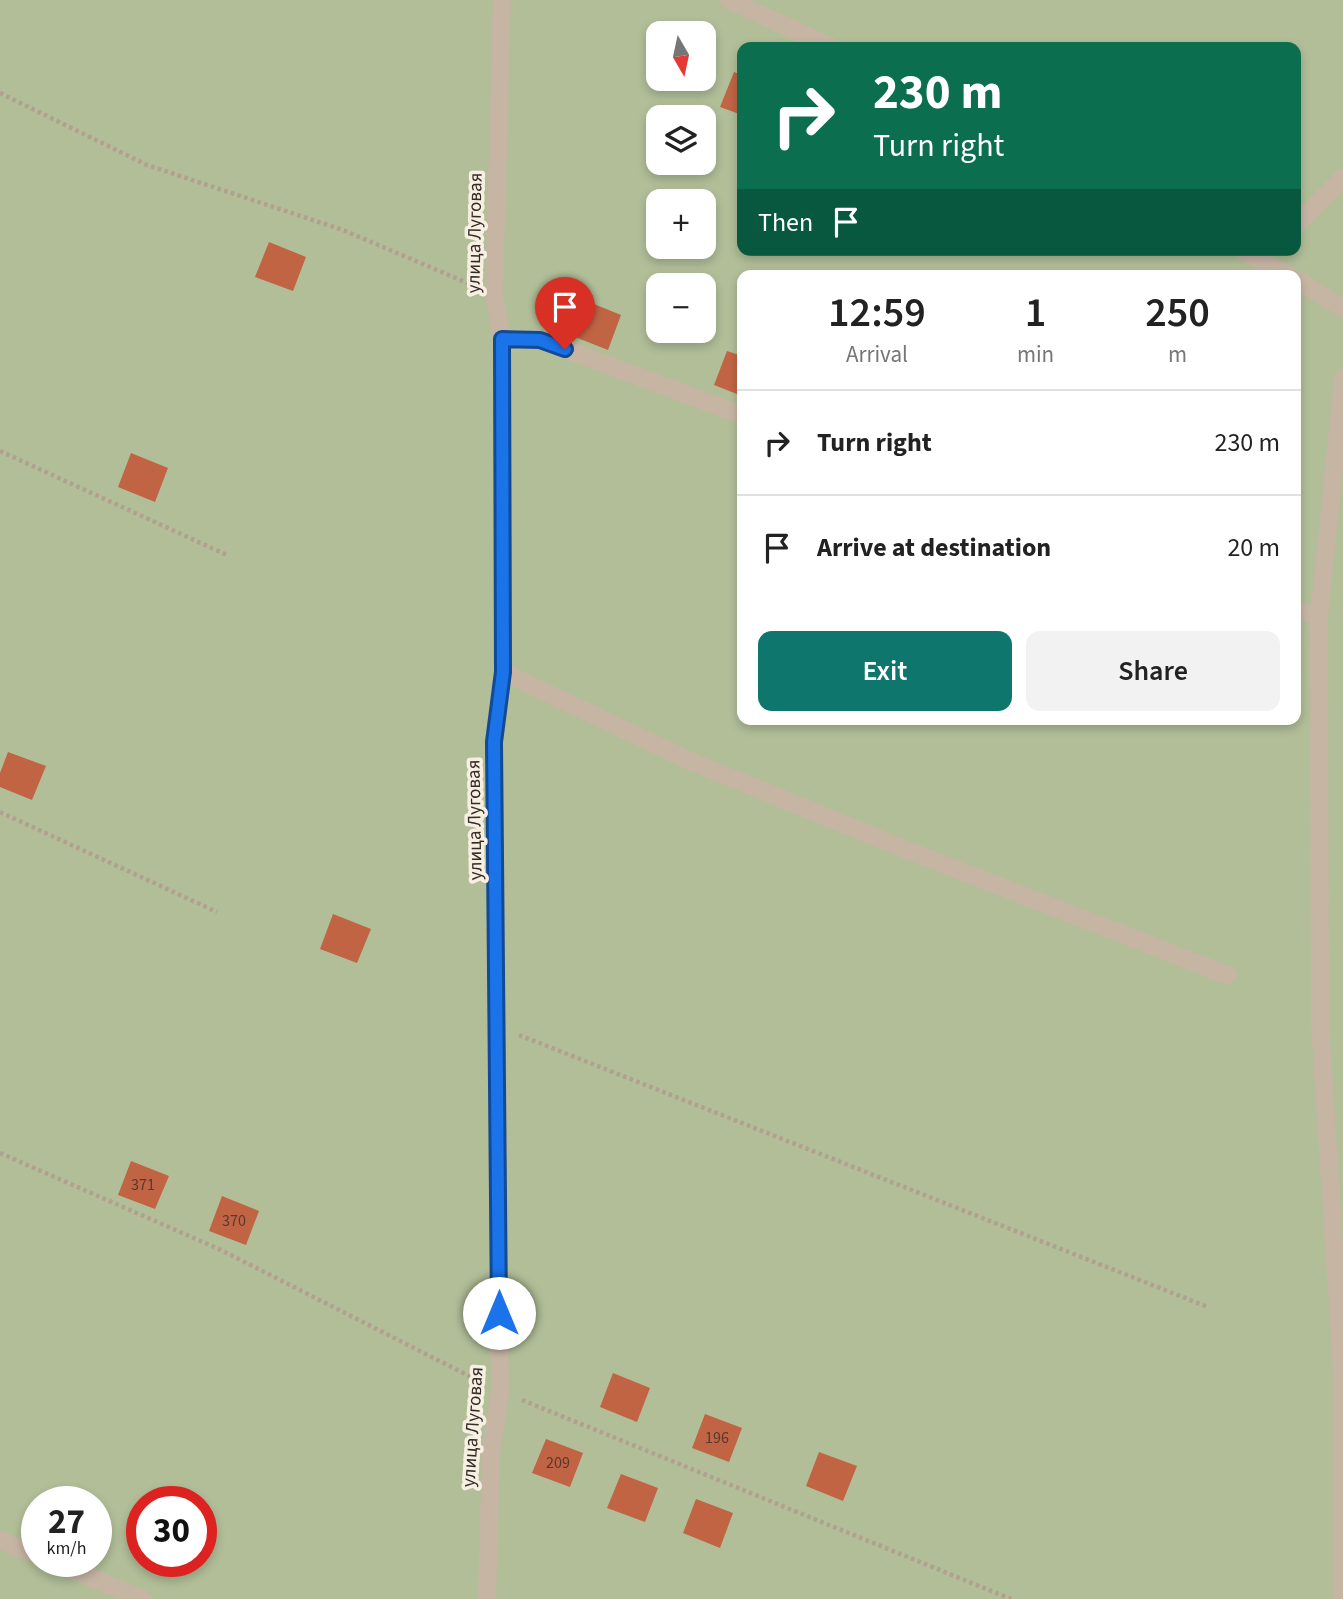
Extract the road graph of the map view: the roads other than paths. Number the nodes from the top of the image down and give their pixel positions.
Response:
1 (502, 0) edge
2 (729, 0) edge
3 (820, 42) edge
4 (1343, 178) edge
5 (1301, 220) edge
6 (1267, 256) edge
7 (1282, 270) edge
8 (1301, 282) edge
9 (1343, 307) edge
10 (502, 339) junction
11 (1343, 379) edge
12 (737, 413) edge
13 (1301, 611) edge
14 (1319, 617) junction
15 (503, 672) junction
16 (1227, 975) dead end
17 (0, 1540) edge
18 (21, 1549) edge
19 (90, 1577) edge
20 (143, 1599) edge
21 (487, 1599) edge
22 (1342, 1599) edge

1 - 10 street, улица Луговая
2 - 3 street
4 - 5 street
6 - 7 street
8 - 9 street
10 - 12 street
10 - 15 street, улица Луговая
11 - 14 street
13 - 14 street
14 - 22 street
15 - 16 street
15 - 21 street, улица Луговая
17 - 18 street
19 - 20 street

